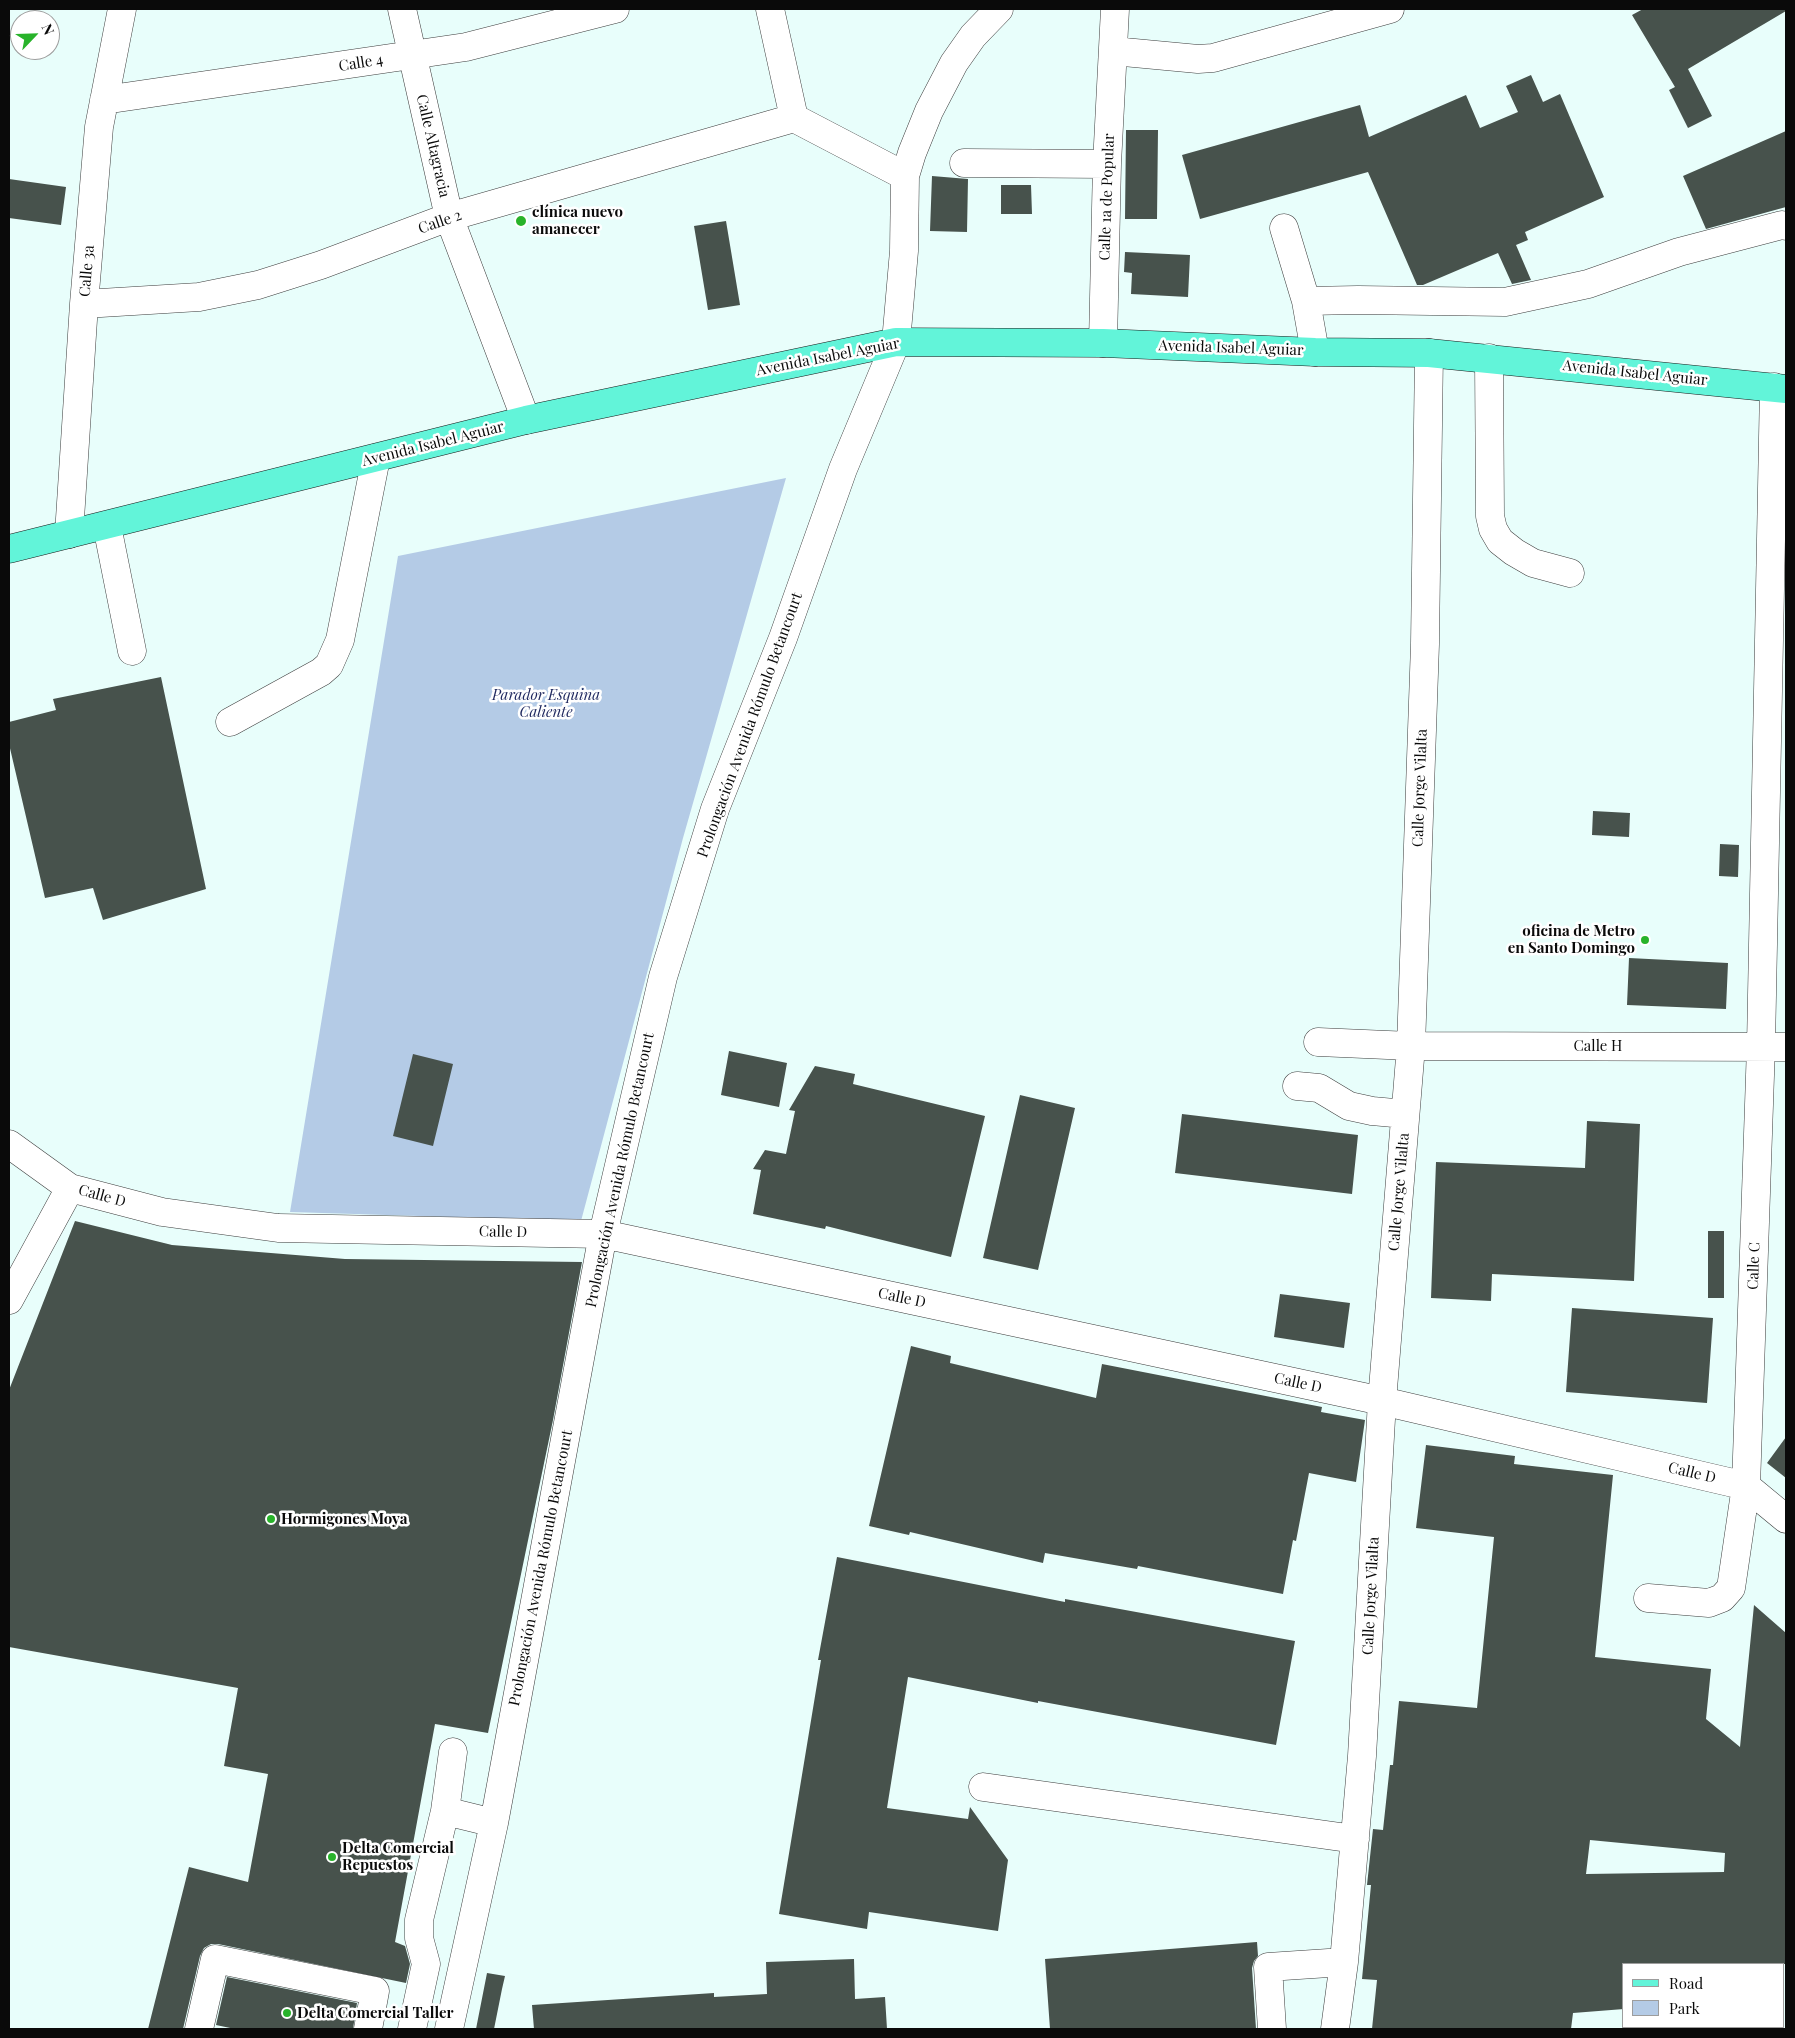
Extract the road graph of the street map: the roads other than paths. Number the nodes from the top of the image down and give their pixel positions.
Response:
1 (122, 9) edge
2 (402, 9) edge
3 (615, 9) edge
4 (770, 9) edge
5 (1115, 9) edge
6 (1390, 9) edge
7 (990, 12) edge
8 (1113, 51) junction
9 (413, 55) junction
10 (104, 100) junction
11 (794, 118) junction
12 (964, 163) dead end
13 (1107, 164) junction
14 (905, 176) junction
15 (449, 218) junction
16 (1786, 226) edge
17 (1284, 228) dead end
18 (1306, 301) junction
19 (84, 304) junction
20 (896, 342) junction
21 (1103, 343) junction
22 (1315, 352) junction
23 (1429, 353) junction
24 (1489, 358) junction
25 (1780, 388) edge
26 (526, 420) junction
27 (376, 458) junction
28 (1779, 481) edge
29 (107, 526) junction
30 (69, 534) junction
31 (9, 549) edge
32 (1570, 573) dead end
33 (132, 651) dead end
34 (230, 722) dead end
35 (1318, 1042) dead end
36 (1411, 1046) junction
37 (1774, 1047) edge
38 (1297, 1086) dead end
39 (1405, 1114) junction
40 (9, 1144) edge
41 (70, 1188) junction
42 (603, 1234) junction
43 (9, 1300) edge
44 (1382, 1401) junction
45 (1746, 1486) junction
46 (1786, 1520) edge
47 (1648, 1598) dead end
48 (453, 1752) dead end
49 (983, 1787) dead end
50 (445, 1811) junction
51 (494, 1823) junction
52 (1355, 1839) junction
53 (1344, 1962) junction
54 (426, 1964) junction
55 (462, 1970) junction
56 (199, 2029) edge
57 (368, 2029) edge
58 (412, 2029) edge
59 (450, 2029) edge
60 (1272, 2029) edge
61 (1335, 2029) edge

1 - 10 street, Calle 3a
2 - 9 street, Calle Altagracia
3 - 9 street, Calle 4
4 - 11 street
5 - 8 street, Calle 1a de Popular
6 - 8 street
7 - 14 street, Prolongación Avenida Rómulo Betancourt
8 - 13 street, Calle 1a de Popular
9 - 10 street, Calle 4
9 - 15 street, Calle Altagracia
10 - 19 street, Calle 3a
11 - 14 street
11 - 15 street, Calle 2
12 - 13 street
13 - 21 street, Calle 1a de Popular
14 - 20 street, Prolongación Avenida Rómulo Betancourt
15 - 19 street, Calle 2
15 - 26 street, Calle Altagracia
16 - 18 street
17 - 18 street
18 - 22 street
19 - 30 street, Calle 3a
20 - 21 main road, Avenida Isabel Aguiar
20 - 26 main road, Avenida Isabel Aguiar
20 - 42 street, Prolongación Avenida Rómulo Betancourt
21 - 22 main road, Avenida Isabel Aguiar
22 - 23 main road, Avenida Isabel Aguiar
23 - 24 main road, Avenida Isabel Aguiar
23 - 36 street, Calle Jorge Vilalta
24 - 25 main road, Avenida Isabel Aguiar
24 - 32 street
25 - 28 street, Calle C
26 - 27 main road, Avenida Isabel Aguiar
27 - 29 main road, Avenida Isabel Aguiar
27 - 34 street
28 - 37 street, Calle C
29 - 30 main road, Avenida Isabel Aguiar
29 - 33 street
30 - 31 main road, Avenida Isabel Aguiar
35 - 36 street, Calle H
36 - 37 street, Calle H
36 - 39 street, Calle Jorge Vilalta
37 - 45 street, Calle C
38 - 39 street
39 - 44 street, Calle Jorge Vilalta
40 - 41 street, Calle D
41 - 42 street, Calle D
41 - 43 street
42 - 44 street, Calle D
42 - 51 street, Prolongación Avenida Rómulo Betancourt
44 - 45 street, Calle D
44 - 52 street, Calle Jorge Vilalta
45 - 46 street, Calle D
45 - 47 street, Calle C
48 - 50 street
49 - 52 street
50 - 51 street
50 - 54 street
51 - 55 street, Prolongación Avenida Rómulo Betancourt
52 - 53 street, Calle Jorge Vilalta
53 - 60 street
53 - 61 street, Calle Jorge Vilalta
54 - 55 street
54 - 58 street
55 - 59 street, Prolongación Avenida Rómulo Betancourt
56 - 57 street

